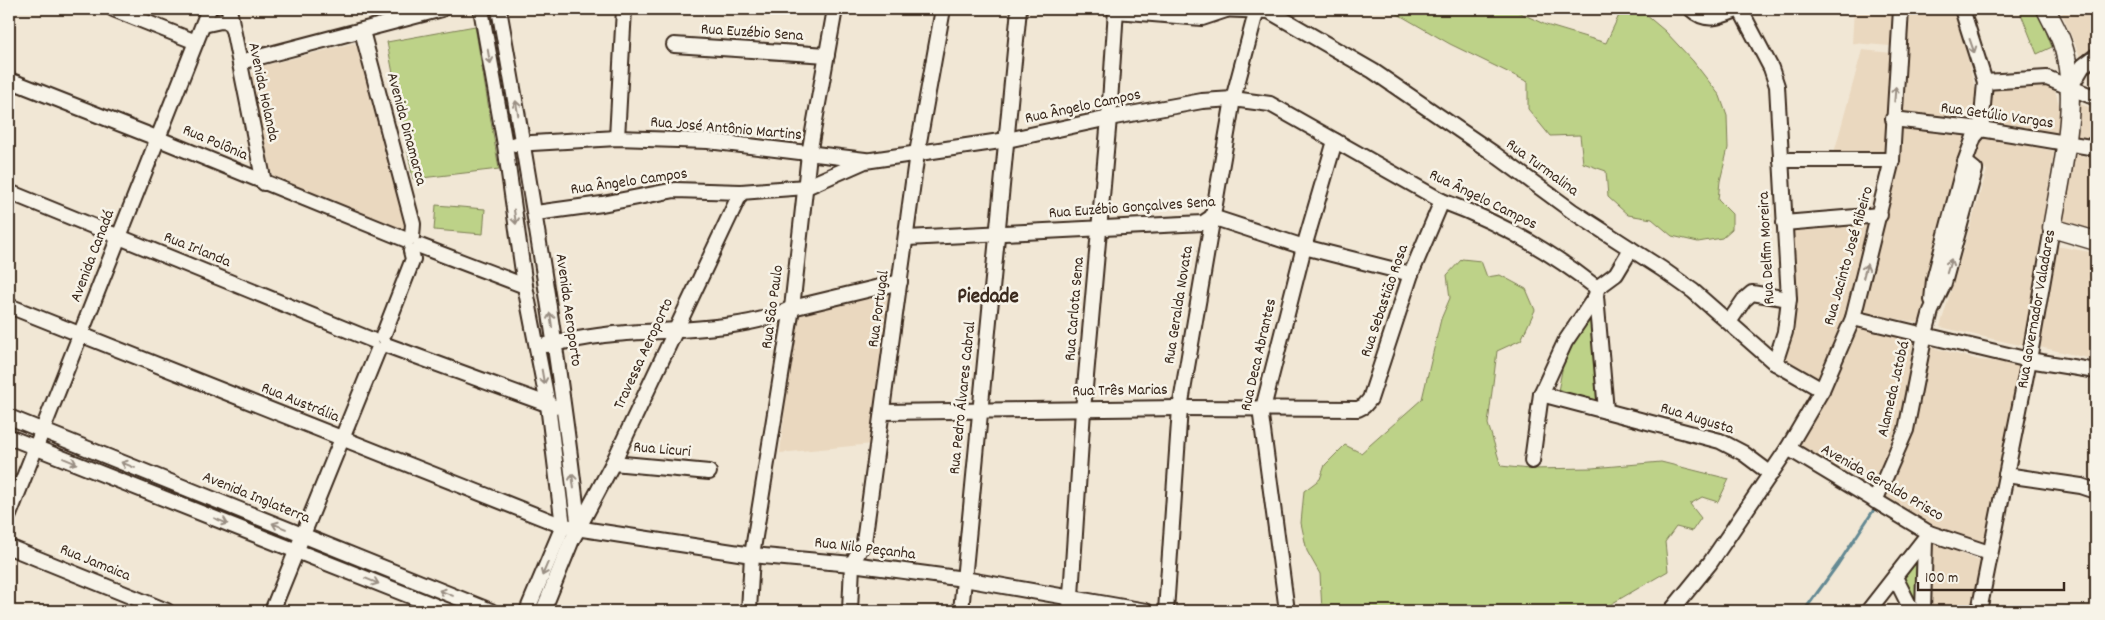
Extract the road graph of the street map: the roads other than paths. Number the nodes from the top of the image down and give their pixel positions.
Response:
1 (114, 9) edge
2 (209, 9) edge
3 (229, 9) edge
4 (442, 9) edge
5 (481, 9) edge
6 (499, 9) edge
7 (624, 9) edge
8 (835, 9) edge
9 (943, 9) edge
10 (1019, 9) edge
11 (1116, 9) edge
12 (1222, 9) edge
13 (1691, 9) edge
14 (1740, 9) edge
15 (1901, 9) edge
16 (1962, 9) edge
17 (2046, 9) edge
18 (1257, 10) edge
19 (203, 25) junction
20 (232, 28) junction
21 (362, 31) junction
22 (196, 42) junction
23 (674, 45) dead end
24 (828, 55) junction
25 (2096, 56) edge
26 (240, 62) junction
27 (9, 80) edge
28 (1985, 82) junction
29 (2070, 88) junction
30 (2096, 98) edge
31 (1233, 99) junction
32 (1109, 118) junction
33 (1893, 119) junction
34 (1981, 129) junction
35 (617, 138) junction
36 (159, 139) junction
37 (1007, 140) junction
38 (1335, 141) junction
39 (523, 143) junction
40 (2067, 144) junction
41 (505, 145) junction
42 (2096, 148) edge
43 (917, 153) junction
44 (809, 154) junction
45 (866, 160) junction
46 (1781, 160) junction
47 (1892, 160) junction
48 (264, 183) junction
49 (806, 187) junction
50 (9, 192) edge
51 (741, 192) junction
52 (1442, 201) junction
53 (536, 212) junction
54 (1880, 215) junction
55 (1212, 216) junction
56 (1784, 223) junction
57 (2052, 228) junction
58 (1099, 229) junction
59 (998, 232) junction
60 (119, 237) junction
61 (907, 238) junction
62 (2096, 241) edge
63 (412, 243) junction
64 (1304, 247) junction
65 (1631, 249) junction
66 (1411, 274) junction
67 (900, 282) junction
68 (526, 286) junction
69 (1596, 292) junction
70 (1789, 299) junction
71 (9, 306) edge
72 (792, 308) junction
73 (1853, 318) junction
74 (1729, 322) junction
75 (674, 331) junction
76 (82, 334) junction
77 (1925, 334) junction
78 (380, 343) junction
79 (554, 344) junction
80 (538, 346) junction
81 (2029, 360) junction
82 (1775, 362) junction
83 (2096, 371) edge
84 (1822, 390) junction
85 (1541, 394) junction
86 (548, 405) junction
87 (1262, 407) junction
88 (565, 408) junction
89 (1180, 408) junction
90 (1358, 409) joint
91 (1083, 410) junction
92 (979, 411) junction
93 (1606, 411) junction
94 (884, 412) junction
95 (9, 417) edge
96 (43, 431) junction
97 (9, 437) edge
98 (341, 439) junction
99 (36, 448) junction
100 (1788, 448) junction
101 (1532, 461) dead end
102 (613, 463) junction
103 (708, 472) dead end
104 (1771, 474) junction
105 (2006, 475) junction
106 (2096, 491) edge
107 (1875, 501) junction
108 (9, 515) edge
109 (563, 526) junction
110 (579, 530) junction
111 (302, 536) junction
112 (1927, 537) junction
113 (9, 547) edge
114 (297, 551) junction
115 (1989, 553) junction
116 (752, 555) junction
117 (852, 564) junction
118 (1895, 577) junction
119 (964, 579) junction
120 (1071, 604) edge
121 (167, 611) edge
122 (272, 611) edge
123 (448, 611) edge
124 (491, 611) edge
125 (527, 611) edge
126 (543, 611) edge
127 (749, 611) edge
128 (850, 611) edge
129 (961, 611) edge
130 (1146, 611) edge
131 (1166, 611) edge
132 (1287, 611) edge
133 (1671, 611) edge
134 (1868, 611) edge
135 (1912, 611) edge
136 (1923, 611) edge
137 (1979, 611) edge

1 - 22 street
2 - 19 street, Avenida Canadá
3 - 20 street, Avenida Holanda
4 - 21 street
5 -> 41 street
39 -> 6 street, Avenida Aeroporto
7 - 35 street
8 - 24 street, Rua São Paulo
9 - 43 street, Rua Portugal
10 - 37 street, Rua Pedro Álvares Cabral
11 - 12 street, Rua Turmalina
11 - 32 street, Rua Carlota Sena
12 - 18 street, Rua Turmalina
13 - 14 street
14 - 46 street, Rua Delfim Moreira
33 -> 15 street, Rua Jacinto José Ribeiro
16 -> 28 street
17 - 29 main road, Rua Governador Valadares
18 - 31 street, Rua Geralda Novata
18 - 65 street, Rua Turmalina
19 - 20 street
19 - 22 street, Avenida Canadá
20 - 26 street, Avenida Holanda
21 - 26 street
21 - 63 street, Avenida Dinamarca
22 - 36 street, Avenida Canadá
23 - 24 street, Rua Euzébio Sena
24 - 44 street, Rua São Paulo
25 - 29 street
26 - 48 street, Avenida Holanda
27 - 36 street, Rua Polônia
28 - 29 street
28 - 34 street
29 - 30 street
29 - 40 main road, Rua Governador Valadares
31 - 32 street, Rua Ângelo Campos
31 - 38 street, Rua Ângelo Campos
31 - 55 street, Rua Geralda Novata
32 - 37 street, Rua Ângelo Campos
32 - 58 street, Rua Carlota Sena
33 - 34 street, Rua Getúlio Vargas
33 - 47 street, Rua Jacinto José Ribeiro
34 - 40 street, Rua Getúlio Vargas
34 - 77 street, Alameda Jatobá
35 - 39 street, Rua José Antônio Martins
35 - 44 street, Rua José Antônio Martins
36 - 48 street, Rua Polônia
36 - 60 street, Avenida Canadá
37 - 43 street, Rua Ângelo Campos
37 - 59 street, Rua Pedro Álvares Cabral
38 - 52 street, Rua Ângelo Campos
38 - 64 street, Rua Deca Abrantes
39 - 41 street, Rua José Antônio Martins
39 - 53 street, Avenida Aeroporto
40 - 42 street, Rua Getúlio Vargas
40 - 57 main road, Rua Governador Valadares
41 -> 68 street
43 - 45 street, Rua Ângelo Campos
43 - 61 street, Rua Portugal
44 - 45 street, Rua José Antônio Martins
44 - 49 street, Rua São Paulo
45 - 49 street, Rua Ângelo Campos
46 - 47 street
46 - 56 street, Rua Delfim Moreira
47 - 54 street, Rua Jacinto José Ribeiro
48 - 63 street, Rua Polônia
49 - 51 street, Rua Ângelo Campos
49 - 72 street, Rua São Paulo
50 - 60 street, Rua Irlanda
51 - 53 street, Rua Ângelo Campos
51 - 75 street, Travessa Aeroporto
52 - 66 street, Rua Sebastião Rosa
52 - 69 street, Rua Ângelo Campos
79 -> 53 street, Avenida Aeroporto
54 - 56 street
73 -> 54 street, Rua Jacinto José Ribeiro
55 - 58 street, Rua Euzébio Gonçalves Sena
55 - 64 street, Rua Euzébio Gonçalves Sena
55 - 89 street, Rua Geralda Novata
56 - 70 street, Rua Delfim Moreira
57 - 62 main road
57 - 81 street, Rua Governador Valadares
58 - 59 street, Rua Euzébio Gonçalves Sena
58 - 91 street, Rua Carlota Sena
59 - 61 street, Rua Euzébio Gonçalves Sena
59 - 92 street, Rua Pedro Álvares Cabral
60 - 76 street, Avenida Canadá
60 - 78 street, Rua Irlanda
61 - 67 street, Rua Portugal
63 - 68 street, Rua Polônia
63 - 78 street, Avenida Dinamarca
64 - 66 street, Rua Euzébio Gonçalves Sena
64 - 87 street, Rua Deca Abrantes
65 - 69 street
65 - 74 street, Rua Turmalina
66 - 90 street, Rua Sebastião Rosa
67 - 72 street
67 - 94 street, Rua Portugal
68 - 80 street
69 - 85 street
69 - 93 street
70 - 74 street
70 - 82 street, Rua Delfim Moreira
71 - 76 street, Rua Austrália
72 - 75 street
72 - 116 street, Rua São Paulo
73 - 77 street
73 - 84 street, Rua Jacinto José Ribeiro
74 - 82 street, Rua Turmalina
75 - 79 street
75 - 102 street, Travessa Aeroporto
76 - 96 street, Avenida Canadá
76 - 98 street, Rua Austrália
77 - 81 street
77 - 107 street, Alameda Jatobá
78 - 86 street, Rua Irlanda
78 - 98 street, Avenida Dinamarca
79 - 80 street
79 - 88 street, Avenida Aeroporto
80 -> 86 street
81 - 83 street
81 - 105 street, Rua Governador Valadares
82 - 84 street, Rua Turmalina
84 - 100 street, Rua Jacinto José Ribeiro
85 - 93 street, Rua Augusta
85 - 101 street
86 - 88 street, Rua Irlanda
86 - 109 street
87 - 89 street, Rua Três Marias
87 - 90 street, Rua Três Marias
87 - 132 street, Rua Deca Abrantes
110 -> 88 street, Avenida Aeroporto
89 - 91 street, Rua Três Marias
89 - 131 street, Rua Geralda Novata
91 - 92 street, Rua Três Marias
91 - 120 street, Rua Carlota Sena
92 - 94 street, Rua Três Marias
92 - 119 street, Rua Pedro Álvares Cabral
93 - 104 street, Rua Augusta
94 - 117 street, Rua Portugal
95 - 96 street, Avenida Inglaterra
96 - 99 street, Avenida Canadá
111 -> 96 street, Avenida Inglaterra
97 - 99 street
98 - 109 street, Rua Austrália
98 - 111 street, Avenida Dinamarca
99 - 108 street, Avenida Canadá
99 -> 114 street
100 - 104 street, Rua Jacinto José Ribeiro
100 - 107 street, Avenida Geraldo Prisco
102 - 103 street, Rua Licuri
102 - 110 street, Travessa Aeroporto
104 - 133 street, Rua Jacinto José Ribeiro
105 - 106 street
105 - 115 street, Rua Governador Valadares
107 - 112 street, Avenida Geraldo Prisco
109 - 110 street, Rua Austrália
109 -> 125 street
110 - 116 street, Rua Nilo Peçanha
110 - 126 street
111 - 114 street, Avenida Dinamarca
124 -> 111 street, Avenida Inglaterra
112 - 115 street, Avenida Geraldo Prisco
112 - 118 street
112 - 136 street
113 - 121 street, Rua Jamaica
114 - 122 street, Avenida Dinamarca
114 -> 123 street
115 - 137 street, Rua Governador Valadares
116 - 117 street, Rua Nilo Peçanha
116 - 127 street, Rua São Paulo
117 - 119 street, Rua Nilo Peçanha
117 - 128 street, Rua Portugal
118 - 134 street
118 - 135 street
119 - 120 street, Rua Nilo Peçanha
119 - 129 street, Rua Pedro Álvares Cabral
120 - 130 street, Rua Nilo Peçanha

